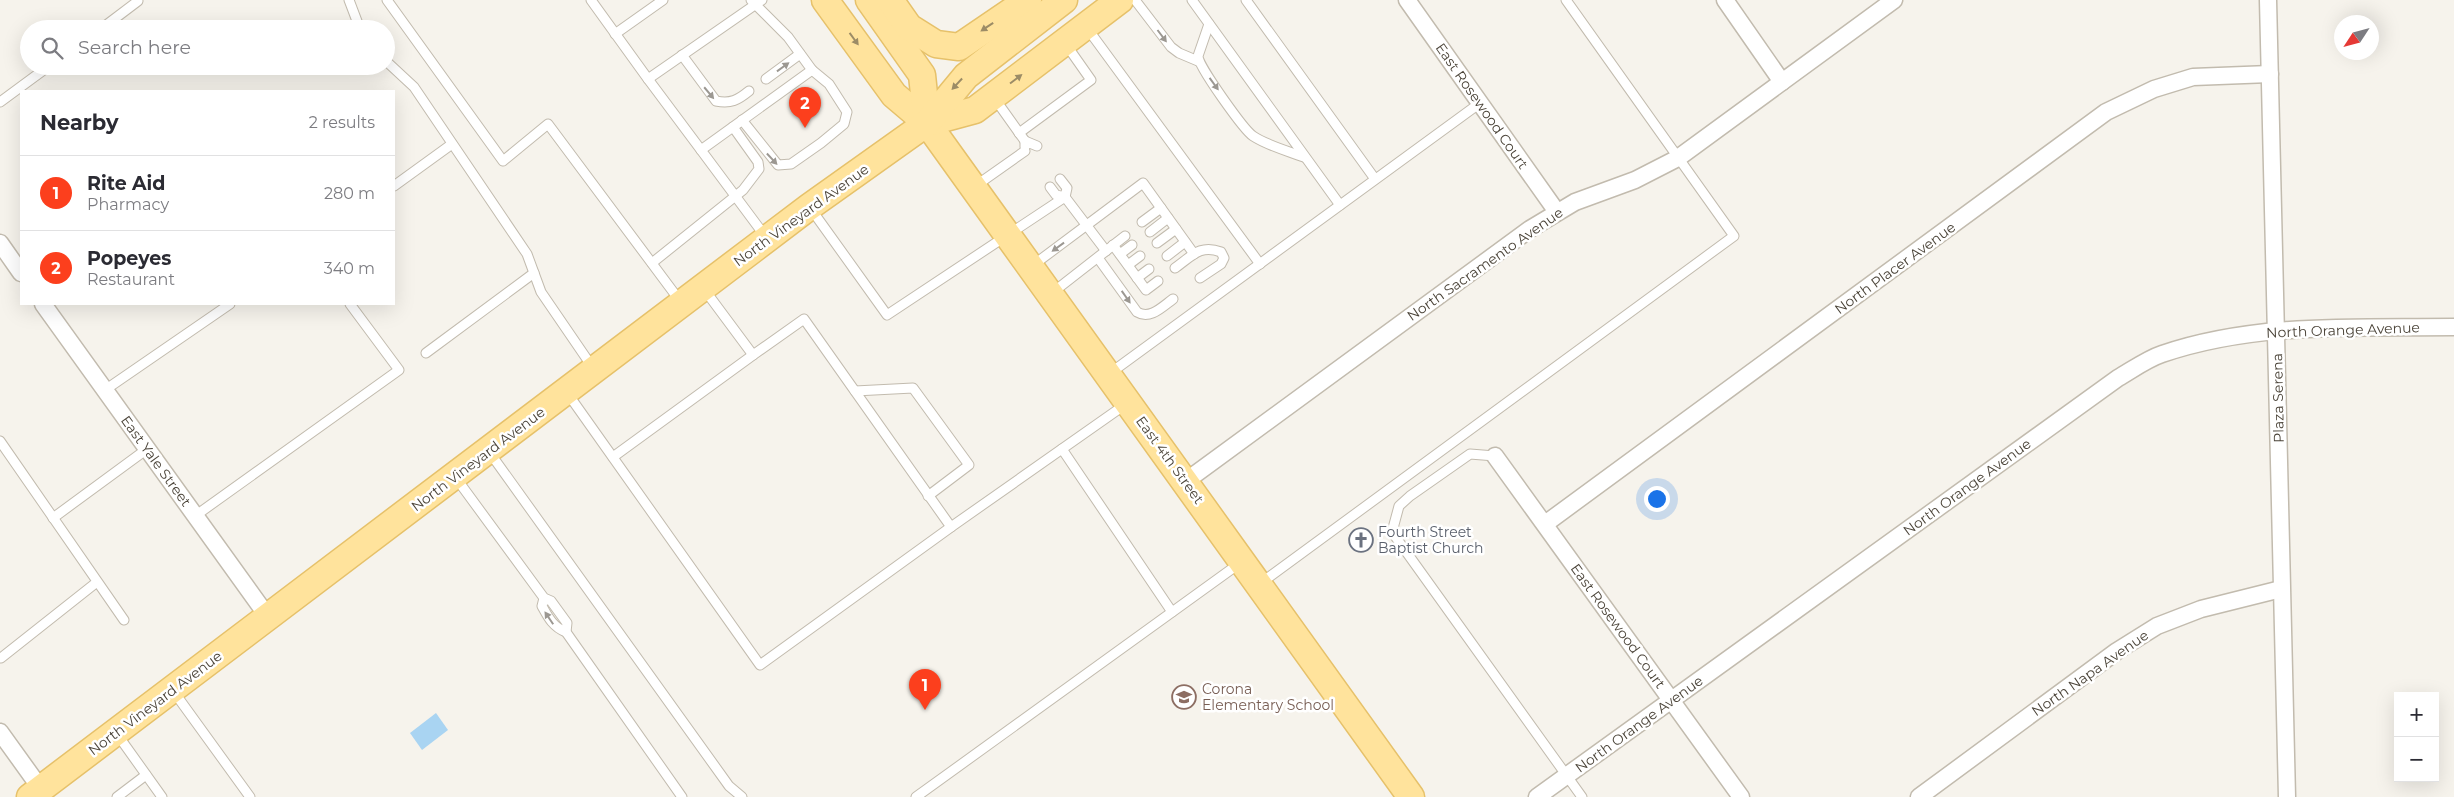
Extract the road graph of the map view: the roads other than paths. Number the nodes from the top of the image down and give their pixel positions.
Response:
1 (137, 0) edge
2 (349, 0) edge
3 (387, 0) edge
4 (591, 0) edge
5 (663, 0) edge
6 (825, 0) edge
7 (869, 0) edge
8 (890, 0) edge
9 (1028, 0) edge
10 (1064, 0) edge
11 (1120, 0) edge
12 (1135, 0) edge
13 (1192, 0) edge
14 (1246, 0) edge
15 (1407, 0) edge
16 (1566, 0) edge
17 (1725, 0) edge
18 (1894, 0) edge
19 (2268, 0) edge
20 (756, 2) edge
21 (113, 20) edge
22 (357, 20) edge
23 (1209, 24) junction
24 (1085, 26) junction
25 (615, 34) junction
26 (1064, 42) junction
27 (800, 54) junction
28 (682, 55) junction
29 (1198, 61) junction
30 (395, 69) edge
31 (812, 70) junction
32 (2270, 74) junction
33 (37, 75) edge
34 (648, 79) junction
35 (766, 79) dead end
36 (1782, 82) junction
37 (749, 91) dead end
38 (993, 96) junction
39 (0, 102) edge
40 (1480, 103) junction
41 (742, 120) junction
42 (927, 123) junction
43 (733, 127) junction
44 (1019, 133) junction
45 (452, 144) junction
46 (1036, 146) dead end
47 (1026, 149) junction
48 (701, 150) junction
49 (1304, 157) junction
50 (1678, 158) junction
51 (1060, 179) dead end
52 (1375, 179) junction
53 (395, 185) edge
54 (1050, 187) dead end
55 (972, 188) junction
56 (736, 196) junction
57 (1065, 197) junction
58 (1340, 206) junction
59 (809, 207) junction
60 (1161, 208) junction
61 (1557, 212) junction
62 (1168, 218) junction
63 (1142, 222) dead end
64 (1087, 226) junction
65 (1176, 229) junction
66 (1150, 232) dead end
67 (1006, 234) junction
68 (1125, 236) dead end
69 (767, 239) junction
70 (1186, 242) junction
71 (0, 243) edge
72 (1157, 243) dead end
73 (1132, 245) dead end
74 (1110, 248) junction
75 (1120, 254) junction
76 (1194, 254) junction
77 (1140, 256) dead end
78 (1167, 256) dead end
79 (1098, 258) junction
80 (652, 263) junction
81 (1260, 264) junction
82 (1128, 265) junction
83 (1030, 268) junction
84 (1175, 268) dead end
85 (1149, 270) dead end
86 (20, 272) edge
87 (534, 274) junction
88 (1137, 278) junction
89 (1200, 278) dead end
90 (1158, 281) dead end
91 (703, 288) junction
92 (1049, 294) junction
93 (1173, 299) dead end
94 (682, 304) junction
95 (44, 305) edge
96 (229, 305) edge
97 (351, 305) edge
98 (2454, 327) edge
99 (2277, 330) junction
100 (426, 354) dead end
101 (753, 355) junction
102 (594, 370) junction
103 (1108, 375) junction
104 (105, 390) junction
105 (566, 392) junction
106 (855, 392) junction
107 (1128, 402) junction
108 (1, 445) edge
109 (147, 449) junction
110 (1062, 449) junction
111 (488, 451) junction
112 (1495, 456) joint
113 (613, 457) junction
114 (455, 476) junction
115 (1186, 481) junction
116 (928, 496) junction
117 (195, 516) junction
118 (53, 518) junction
119 (1545, 524) junction
120 (951, 527) junction
121 (1242, 561) junction
122 (97, 582) junction
123 (1258, 584) junction
124 (2281, 589) junction
125 (1172, 612) junction
126 (268, 617) junction
127 (124, 620) dead end
128 (1, 658) edge
129 (172, 689) junction
130 (1671, 701) junction
131 (0, 732) edge
132 (115, 732) junction
133 (146, 775) junction
134 (1566, 776) junction
135 (42, 791) edge
136 (117, 797) edge
137 (162, 797) edge
138 (250, 797) edge
139 (682, 797) edge
140 (742, 797) edge
141 (916, 797) edge
142 (1411, 797) edge
143 (1537, 797) edge
144 (1582, 797) edge
145 (1741, 797) edge
146 (1919, 797) edge
147 (2287, 797) edge

1 - 21 lane
2 - 22 lane
3 - 80 lane
4 - 25 lane
5 - 25 lane
6 -> 42 main road, East 4th Street
7 - 42 main road, East 4th Street
9 -> 8 main road
10 -> 42 main road, North Vineyard Avenue
11 - 24 main road, North Vineyard Avenue
12 -> 29 lane
13 - 23 lane
14 - 52 lane
15 - 40 street, East Rosewood Court
16 - 50 lane
17 - 36 street
18 - 36 street, North Sacramento Avenue
19 - 32 street, Plaza Serena
20 - 27 lane
20 - 28 lane
23 - 29 lane
23 - 49 lane
24 - 26 main road, North Vineyard Avenue
24 - 81 lane
25 - 34 lane
38 -> 26 main road, North Vineyard Avenue
26 - 44 lane
27 - 31 lane
35 -> 27 lane
28 - 34 lane
28 -> 37 lane
29 -> 49 lane
30 - 45 lane
31 - 41 lane
41 -> 31 lane
32 - 99 street, Plaza Serena
32 - 119 street, North Placer Avenue
33 - 39 lane
34 - 48 lane
36 - 50 street, North Sacramento Avenue
38 - 42 main road, North Vineyard Avenue
38 - 44 lane
40 - 52 lane
40 - 61 street, East Rosewood Court
41 - 43 lane
42 - 55 main road, East 4th Street
42 - 59 main road, North Vineyard Avenue
43 - 48 lane
43 - 56 lane
44 - 47 lane
45 - 53 lane
45 - 87 lane
46 - 47 lane
47 - 55 lane
48 - 56 lane
49 - 58 lane
50 - 61 street, North Sacramento Avenue
50 - 123 lane
51 - 57 lane
52 - 58 lane
54 - 57 lane
55 - 67 main road, East 4th Street
56 - 69 lane
56 - 80 lane
57 - 64 lane
57 - 67 lane
58 - 81 lane
59 - 67 lane
59 - 69 main road, North Vineyard Avenue
60 - 62 lane
60 - 63 lane
60 - 64 lane
61 - 115 street, North Sacramento Avenue
62 - 65 lane
62 - 66 lane
64 - 74 lane
64 -> 83 lane
65 - 70 lane
65 - 72 lane
67 - 83 main road, East 4th Street
68 - 74 lane
69 - 91 main road, North Vineyard Avenue
70 - 76 lane
70 - 78 lane
71 - 86 street
73 - 75 lane
74 - 75 lane
74 - 79 lane
75 - 82 lane
76 - 84 lane
76 - 89 lane
77 - 82 lane
79 - 92 lane
79 -> 93 lane
80 - 94 lane
81 - 103 lane
82 - 88 lane
83 - 92 main road, East 4th Street
85 - 88 lane
87 - 100 lane
87 - 102 lane
88 - 90 lane
91 - 94 main road, North Vineyard Avenue
91 - 101 lane
92 - 103 main road, East 4th Street
94 - 102 main road, North Vineyard Avenue
95 - 104 street, East Yale Street
96 - 104 lane
97 - 117 lane
98 - 99 street, North Orange Avenue
99 - 124 street, Plaza Serena
99 - 130 street, North Orange Avenue
101 - 106 lane
101 - 113 lane
102 - 105 main road, North Vineyard Avenue
103 - 107 main road, East 4th Street
104 - 109 street, East Yale Street
105 - 111 main road, North Vineyard Avenue
105 - 113 lane
106 - 116 lane
106 - 116 lane
107 - 110 lane
107 - 115 main road, East 4th Street
108 - 118 lane
109 - 117 street, East Yale Street
109 - 118 lane
110 - 120 lane
110 - 125 lane
111 - 114 main road, North Vineyard Avenue
111 - 140 lane
112 - 119 street, East Rosewood Court
112 - 134 lane
113 - 120 lane
114 - 126 main road, North Vineyard Avenue
139 -> 114 lane
115 - 121 main road, East 4th Street
116 - 120 lane
117 - 126 street, East Yale Street
118 - 122 lane
119 - 130 street, East Rosewood Court
121 - 123 main road, East 4th Street
121 - 125 lane
122 - 127 lane
122 - 128 lane
123 - 142 main road, East 4th Street
124 - 146 street, North Napa Avenue
124 - 147 street, Plaza Serena
125 - 141 lane
126 - 129 main road, North Vineyard Avenue
129 - 132 main road, North Vineyard Avenue
129 - 138 lane
130 - 134 street, North Orange Avenue
130 - 145 street, East Rosewood Court
131 - 135 street
132 - 133 lane
132 - 135 main road, North Vineyard Avenue
133 - 136 lane
133 - 137 lane
134 - 143 street, North Orange Avenue
134 - 144 lane

